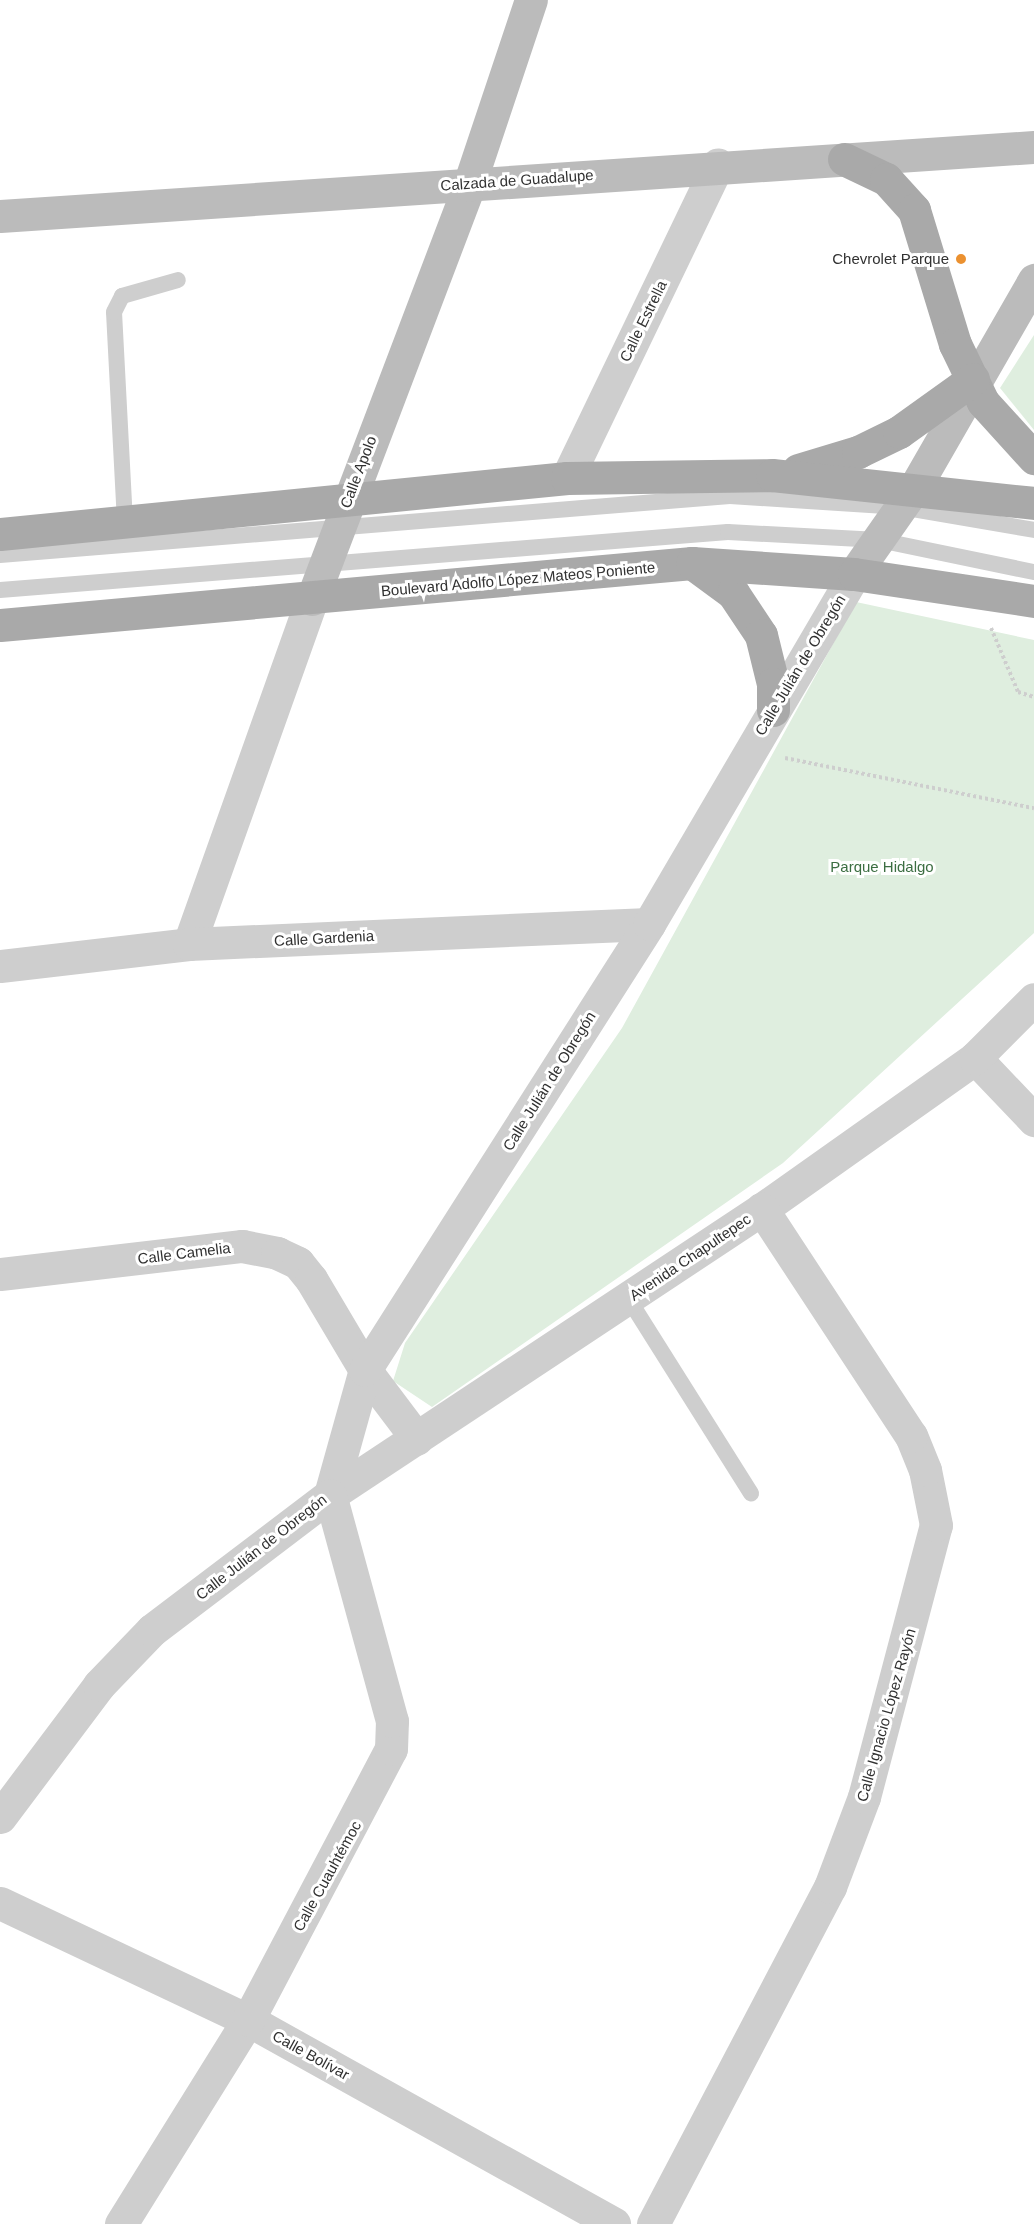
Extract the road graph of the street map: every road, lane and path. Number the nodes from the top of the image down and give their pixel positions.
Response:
1 (531, 0) edge
2 (1034, 147) edge
3 (844, 159) junction
4 (718, 164) junction
5 (469, 185) junction
6 (0, 216) edge
7 (178, 280) dead end
8 (1034, 280) edge
9 (973, 379) junction
10 (1034, 458) edge
11 (772, 475) junction
12 (567, 478) junction
13 (908, 497) junction
14 (1034, 503) edge
15 (343, 513) junction
16 (125, 522) junction
17 (1034, 530) edge
18 (0, 534) edge
19 (879, 540) junction
20 (0, 555) edge
21 (692, 563) junction
22 (324, 564) junction
23 (1034, 572) edge
24 (854, 574) junction
25 (0, 590) edge
26 (986, 590) junction
27 (312, 599) junction
28 (1034, 601) edge
29 (0, 625) edge
30 (1034, 697) edge
31 (773, 710) junction
32 (749, 751) junction
33 (1034, 808) edge
34 (649, 924) junction
35 (189, 944) junction
36 (0, 966) edge
37 (1034, 999) edge
38 (975, 1058) junction
39 (1034, 1120) edge
40 (762, 1209) junction
41 (0, 1274) edge
42 (628, 1298) junction
43 (365, 1370) junction
44 (417, 1439) junction
45 (751, 1493) dead end
46 (330, 1495) junction
47 (0, 1817) edge
48 (0, 1903) edge
49 (248, 2020) junction
50 (121, 2224) edge
51 (614, 2224) edge
52 (653, 2224) edge

1 - 5 street, Calle Apolo
2 - 3 street, Calzada de Guadalupe
3 - 4 street, Calzada de Guadalupe
3 - 9 main road
4 - 5 street, Calzada de Guadalupe
4 - 12 street, Calle Estrella
5 - 6 street, Calzada de Guadalupe
5 - 15 street, Calle Apolo
7 - 16 lane
8 - 9 street, Calle Julián de Obregón
9 - 10 main road
9 - 11 main road
9 - 13 street, Calle Julián de Obregón
11 - 12 main road
11 - 13 main road
12 - 15 main road
13 - 14 main road
13 - 15 lane
13 - 17 lane
13 - 19 street, Calle Julián de Obregón
15 - 16 main road
15 - 20 lane
15 - 22 street, Calle Apolo
16 - 18 main road
19 - 22 lane
19 - 23 lane
19 - 24 street, Calle Julián de Obregón
21 - 24 main road, Boulevard Adolfo López Mateos Poniente
21 - 27 main road, Boulevard Adolfo López Mateos Poniente
21 - 31 main road
22 - 25 lane
22 - 27 street, Calle Apolo
24 - 26 main road, Boulevard Adolfo López Mateos Poniente
24 - 31 street, Calle Julián de Obregón
26 - 28 main road, Boulevard Adolfo López Mateos Poniente
26 - 30 path
27 - 29 main road, Boulevard Adolfo López Mateos Poniente
27 - 35 street, Calle Apolo
31 - 32 street, Calle Julián de Obregón
32 - 33 path
32 - 34 street, Calle Julián de Obregón
34 - 35 street, Calle Gardenia
34 - 43 street, Calle Julián de Obregón
35 - 36 street, Calle Gardenia
37 - 38 street, Avenida Chapultepec
38 - 39 street
38 - 40 street, Avenida Chapultepec
40 - 42 street, Avenida Chapultepec
40 - 52 street, Calle Ignacio López Rayón
41 - 43 street, Calle Camelia
42 - 44 street, Avenida Chapultepec
42 - 45 lane
43 - 44 street, Calle Camelia
43 - 46 street, Calle Julián de Obregón
44 - 46 street, Avenida Chapultepec
46 - 47 street, Calle Julián de Obregón
46 - 49 street, Calle Cuauhtémoc
48 - 49 street, Calle Bolívar
49 - 50 street, Calle Cuauhtémoc
49 - 51 street, Calle Bolívar

